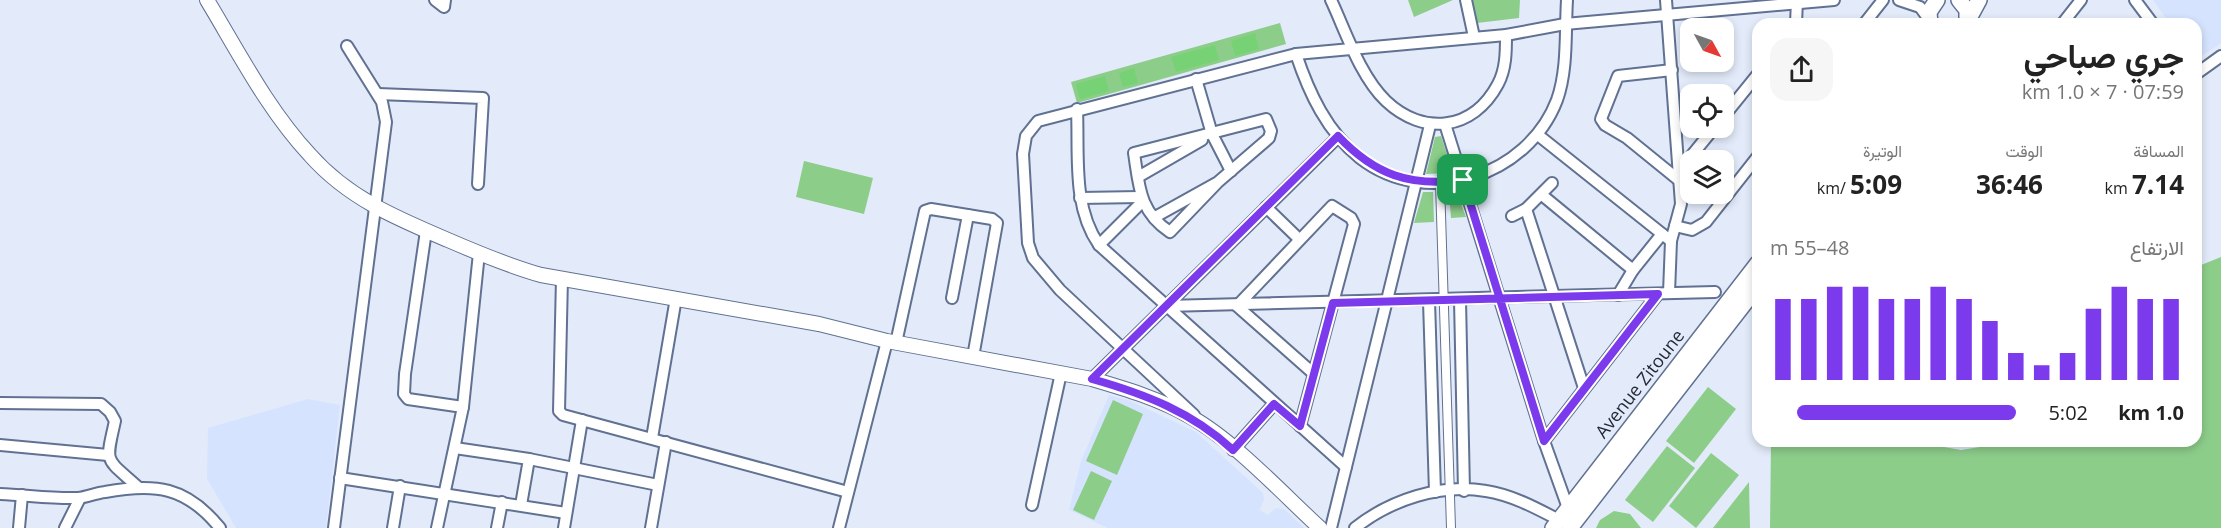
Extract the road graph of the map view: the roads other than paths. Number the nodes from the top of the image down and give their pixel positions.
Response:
1 (207, 0) edge
2 (435, 0) edge
3 (445, 0) edge
4 (1331, 0) edge
5 (1466, 0) edge
6 (1567, 0) edge
7 (1666, 0) edge
8 (1834, 0) edge
9 (1883, 0) edge
10 (1899, 0) edge
11 (1937, 0) edge
12 (1959, 0) edge
13 (1979, 0) edge
14 (2081, 0) edge
15 (2135, 0) edge
16 (1797, 1) edge
17 (1667, 15) junction
18 (1796, 18) edge
19 (1869, 18) edge
20 (1927, 18) edge
21 (1929, 18) edge
22 (1966, 18) edge
23 (1969, 18) edge
24 (2067, 18) edge
25 (2148, 18) edge
26 (1565, 24) junction
27 (1506, 35) junction
28 (1474, 37) junction
29 (347, 46) dead end
30 (1354, 49) junction
31 (1296, 54) junction
32 (2221, 56) edge
33 (1672, 70) junction
34 (2202, 70) edge
35 (1196, 79) junction
36 (1752, 81) edge
37 (378, 94) junction
38 (1734, 104) edge
39 (1077, 109) junction
40 (1445, 124) junction
41 (1430, 125) junction
42 (1212, 134) junction
43 (1538, 135) junction
44 (1338, 136) junction
45 (1707, 138) edge
46 (1752, 164) edge
47 (1231, 171) junction
48 (1679, 176) junction
49 (1138, 177) junction
50 (1417, 180) junction
51 (1463, 180) junction
52 (1218, 182) junction
53 (1440, 183) junction
54 (1552, 183) dead end
55 (478, 184) dead end
56 (1542, 195) junction
57 (1080, 198) junction
58 (1142, 199) junction
59 (1266, 207) junction
60 (376, 209) junction
61 (1526, 209) junction
62 (968, 215) junction
63 (1512, 216) dead end
64 (1155, 217) junction
65 (1676, 226) junction
66 (426, 231) junction
67 (1666, 238) junction
68 (1299, 239) junction
69 (1099, 245) junction
70 (479, 253) junction
71 (1633, 270) junction
72 (1752, 271) edge
73 (562, 278) junction
74 (1715, 292) dead end
75 (1669, 293) junction
76 (1658, 294) junction
77 (1618, 295) junction
78 (1752, 295) edge
79 (1554, 297) junction
80 (676, 298) junction
81 (952, 298) dead end
82 (1499, 298) junction
83 (1429, 300) junction
84 (1445, 300) junction
85 (1460, 300) junction
86 (1388, 302) junction
87 (1333, 303) junction
88 (1166, 306) junction
89 (1237, 306) junction
90 (892, 342) junction
91 (1124, 348) junction
92 (973, 357) junction
93 (1061, 373) junction
94 (1314, 374) junction
95 (1092, 379) junction
96 (1584, 388) junction
97 (0, 403) edge
98 (1274, 404) junction
99 (463, 407) junction
100 (582, 420) junction
101 (1300, 426) junction
102 (1209, 429) junction
103 (652, 438) junction
104 (1544, 441) junction
105 (666, 442) junction
106 (0, 445) edge
107 (455, 448) junction
108 (1233, 450) junction
109 (108, 455) junction
110 (529, 459) junction
111 (575, 467) junction
112 (1346, 467) junction
113 (340, 478) junction
114 (658, 485) junction
115 (400, 486) junction
116 (138, 487) junction
117 (1450, 490) junction
118 (1464, 491) junction
119 (848, 492) junction
120 (1435, 492) junction
121 (444, 493) junction
122 (0, 494) edge
123 (22, 495) junction
124 (80, 498) junction
125 (502, 502) junction
126 (521, 505) junction
127 (1032, 505) dead end
128 (566, 513) junction
129 (1562, 521) edge
130 (19, 528) edge
131 (65, 528) edge
132 (219, 528) edge
133 (334, 528) edge
134 (393, 528) edge
135 (437, 528) edge
136 (497, 528) edge
137 (564, 528) edge
138 (651, 528) edge
139 (839, 528) edge
140 (1320, 528) edge
141 (1331, 528) edge
142 (1355, 528) edge
143 (1451, 528) edge

1 - 60 street
2 - 3 street
4 - 30 street
5 - 28 street
6 - 26 street
7 - 17 street
8 - 16 street
9 - 19 street
10 - 20 street
11 - 21 main road
12 - 22 main road
13 - 23 main road
14 - 24 street
15 - 25 street
16 - 17 street
16 - 18 street
17 - 26 street
17 - 33 street
26 - 27 street
26 - 43 street
27 - 28 street
27 - 40 street
28 - 30 street
29 - 37 street
30 - 31 street
30 - 41 street
31 - 35 street
31 - 44 street
32 - 34 street
33 - 48 street
33 - 48 street
35 - 39 street
35 - 42 street
36 - 38 street
37 - 55 street
37 - 60 street
39 - 57 street
39 - 91 street
40 - 41 street
40 - 51 street
41 - 50 street
42 - 47 street
42 - 47 street
42 - 49 street
42 - 49 street
43 - 51 street
43 - 67 street
44 - 50 street
44 - 59 street
45 - 48 street
46 - 65 street
47 - 52 street
48 - 65 street
49 - 58 street
50 - 53 street
50 - 86 street
51 - 53 street
51 - 82 street
52 - 64 street
52 - 64 street
53 - 84 street
54 - 56 street
56 - 61 street
56 - 71 street
57 - 58 street
57 - 69 street
58 - 64 street
58 - 69 street
59 - 68 street
59 - 88 street
60 - 66 street
60 - 113 street
61 - 63 street
61 - 79 street
62 - 81 street
62 - 90 street
62 - 92 street
65 - 67 street
66 - 70 street
66 - 99 street
67 - 71 street
67 - 75 street
68 - 87 street
68 - 89 street
69 - 88 street
70 - 73 street
70 - 99 street
71 - 77 street
72 - 129 main road, Avenue Zitoune
73 - 80 street
73 - 100 street
74 - 75 street
75 - 76 street
76 - 77 street
76 - 96 street
77 - 79 street
78 - 129 main road, Avenue Zitoune
79 - 82 street
79 - 96 street
80 - 90 street
80 - 103 street
82 - 85 street
82 - 104 street
83 - 84 street
83 - 86 street
83 - 120 street
84 - 85 street
84 - 117 street
85 - 118 street
86 - 87 street
86 - 112 street
87 - 89 street
87 - 94 street
88 - 89 street
88 - 91 street
88 - 98 street
89 - 94 street
90 - 92 street
90 - 119 street
91 - 95 street
91 - 102 street
92 - 93 street
93 - 95 street
93 - 127 street
94 - 101 street
95 - 102 street
96 - 104 street
97 - 109 street
98 - 101 street
98 - 108 street
99 - 107 street
100 - 103 street
100 - 111 street
101 - 112 street
102 - 108 street
103 - 105 street
104 - 129 street
105 - 114 street
105 - 119 street
106 - 109 street
107 - 110 street
107 - 121 street
108 - 140 street
109 - 116 street
110 - 111 street
110 - 126 street
111 - 114 street
111 - 128 street
112 - 141 street
113 - 115 street
113 - 133 street
114 - 138 street
115 - 121 street
115 - 134 street
116 - 124 street
116 - 132 street
117 - 118 street
117 - 120 street
117 - 143 street
118 - 129 street
119 - 139 street
120 - 142 street
121 - 125 street
121 - 135 street
122 - 123 street
123 - 124 street
123 - 130 street
124 - 131 street
125 - 126 street
125 - 136 street
126 - 128 street
128 - 137 street

